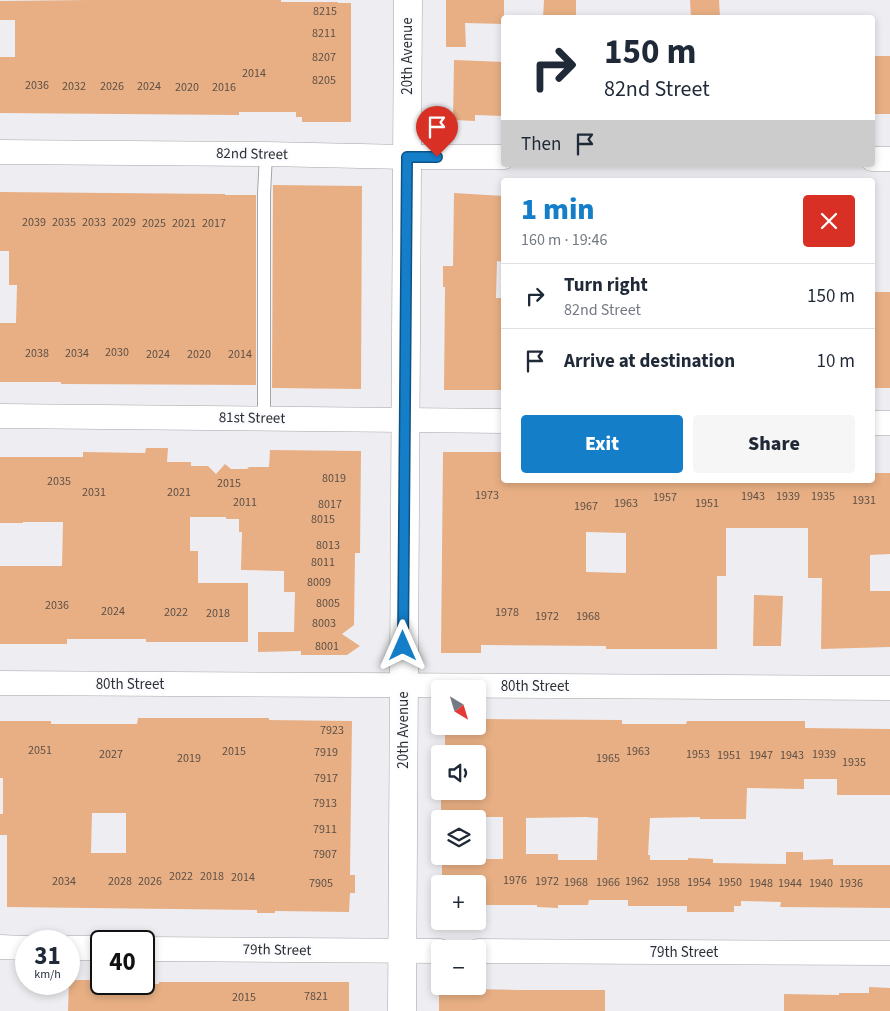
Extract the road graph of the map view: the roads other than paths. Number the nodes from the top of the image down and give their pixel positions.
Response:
1 (408, 0) edge
2 (0, 152) edge
3 (266, 154) junction
4 (407, 157) junction
5 (501, 157) edge
6 (875, 159) edge
7 (890, 159) edge
8 (0, 416) edge
9 (264, 418) junction
10 (405, 421) junction
11 (501, 421) edge
12 (875, 423) edge
13 (890, 423) edge
14 (0, 683) edge
15 (403, 686) junction
16 (890, 688) edge
17 (0, 948) edge
18 (15, 948) edge
19 (155, 949) edge
20 (402, 951) junction
21 (431, 951) edge
22 (486, 951) edge
23 (890, 953) edge
24 (402, 1011) edge

1 - 4 street, 20th Avenue
2 - 3 street, 82nd Street
3 - 4 street, 82nd Street
3 - 9 lane
4 - 5 street, 82nd Street
4 - 10 street, 20th Avenue
6 - 7 street
8 - 9 street, 81st Street
9 - 10 street, 81st Street
10 - 11 street, 81st Street
10 - 15 street, 20th Avenue
12 - 13 street
14 - 15 street, 80th Street
15 - 16 street, 80th Street
15 - 20 street, 20th Avenue
17 - 18 street
19 - 20 street, 79th Street
20 - 21 street, 79th Street
20 - 24 street, 20th Avenue
22 - 23 street, 79th Street

